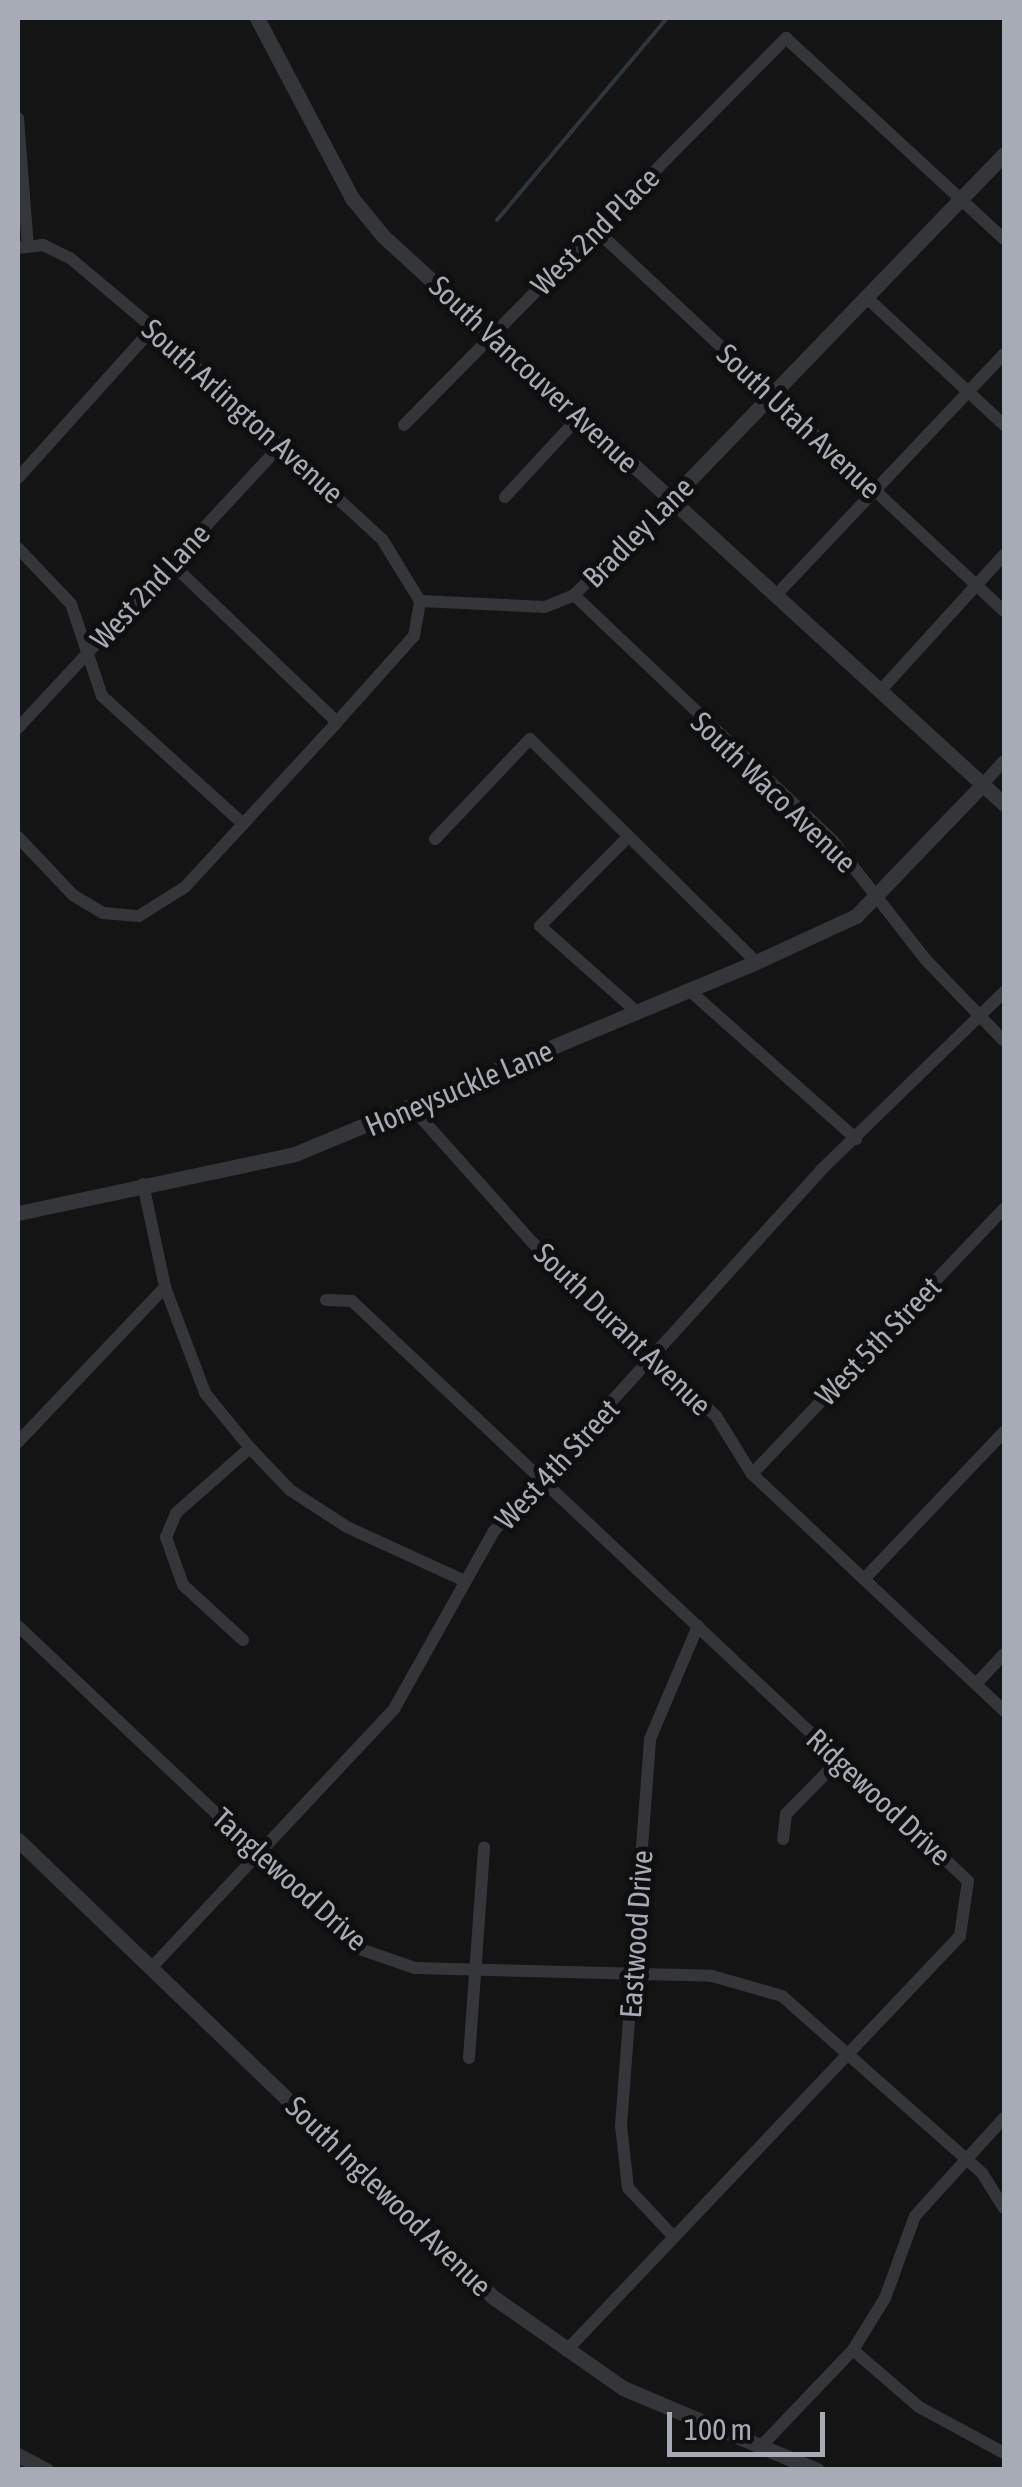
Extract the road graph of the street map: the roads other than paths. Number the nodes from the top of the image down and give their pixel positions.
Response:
1 (257, 18) edge
2 (18, 118) edge
3 (1004, 154) edge
4 (962, 199) junction
5 (596, 230) junction
6 (1004, 239) edge
7 (30, 247) edge
8 (867, 298) junction
9 (153, 328) junction
10 (492, 335) junction
11 (1004, 354) edge
12 (969, 392) junction
13 (772, 399) junction
14 (580, 416) junction
15 (404, 425) dead end
16 (1004, 426) edge
17 (282, 444) junction
18 (18, 478) edge
19 (874, 489) junction
20 (505, 497) dead end
21 (670, 500) junction
22 (18, 548) edge
23 (1004, 555) edge
24 (171, 563) junction
25 (976, 585) junction
26 (778, 594) junction
27 (574, 595) junction
28 (420, 600) junction
29 (1004, 611) edge
30 (89, 652) junction
31 (880, 690) junction
32 (337, 722) junction
33 (18, 728) edge
34 (1004, 761) edge
35 (983, 784) junction
36 (1004, 804) edge
37 (241, 822) junction
38 (18, 837) edge
39 (628, 837) junction
40 (434, 839) dead end
41 (877, 896) junction
42 (756, 962) junction
43 (689, 990) junction
44 (1004, 992) edge
45 (636, 1012) junction
46 (982, 1016) junction
47 (1004, 1041) edge
48 (414, 1110) junction
49 (856, 1138) junction
50 (142, 1184) junction
51 (1004, 1208) edge
52 (18, 1213) edge
53 (165, 1287) junction
54 (326, 1300) dead end
55 (652, 1351) junction
56 (1004, 1432) edge
57 (18, 1442) edge
58 (250, 1448) junction
59 (752, 1474) junction
60 (544, 1481) junction
61 (864, 1579) junction
62 (466, 1581) junction
63 (18, 1626) edge
64 (698, 1626) junction
65 (243, 1640) dead end
66 (1004, 1654) edge
67 (976, 1684) junction
68 (1004, 1712) edge
69 (840, 1760) junction
70 (783, 1838) dead end
71 (18, 1840) edge
72 (484, 1848) dead end
73 (260, 1854) junction
74 (152, 1967) junction
75 (478, 1972) junction
76 (634, 1976) junction
77 (850, 2050) junction
78 (469, 2058) dead end
79 (1004, 2118) edge
80 (966, 2158) junction
81 (1004, 2208) edge
82 (672, 2235) junction
83 (853, 2350) junction
84 (566, 2351) junction
85 (765, 2442) junction
86 (1004, 2453) edge
87 (18, 2455) edge
88 (46, 2470) edge
89 (817, 2470) edge

1 - 10 street, South Vancouver Avenue
2 - 7 street
3 - 4 street, Bradley Lane
4 - 5 street, West 2nd Place
4 - 6 street
4 - 8 street, Bradley Lane
5 - 10 street, West 2nd Place
5 - 13 street, South Utah Avenue
7 - 9 street, South Arlington Avenue
8 - 12 street
8 - 13 street, Bradley Lane
9 - 17 street, South Arlington Avenue
9 - 18 street
10 - 14 street, South Vancouver Avenue
10 - 15 street, West 2nd Place
11 - 12 street
12 - 16 street
12 - 19 street
13 - 19 street, South Utah Avenue
13 - 21 street, Bradley Lane
14 - 20 street
14 - 21 street, South Vancouver Avenue
17 - 24 street, West 2nd Lane
17 - 28 street, South Arlington Avenue
19 - 25 street, South Utah Avenue
19 - 26 street
21 - 26 street, South Vancouver Avenue
21 - 27 street, Bradley Lane
22 - 30 street
23 - 25 street
24 - 30 street, West 2nd Lane
24 - 32 street
25 - 29 street, South Utah Avenue
25 - 31 street
26 - 31 street, South Vancouver Avenue
27 - 28 street, Bradley Lane
27 - 41 street, South Waco Avenue
28 - 32 street
30 - 33 street, West 2nd Lane
30 - 37 street
31 - 35 street, South Vancouver Avenue
32 - 37 street
34 - 35 street
35 - 36 street, South Vancouver Avenue
35 - 41 street, Honeysuckle Lane
37 - 38 street
39 - 40 street
39 - 42 street
39 - 45 street
41 - 42 street, Honeysuckle Lane
41 - 46 street, South Waco Avenue
42 - 43 street, Honeysuckle Lane
43 - 45 street, Honeysuckle Lane
43 - 49 street
44 - 46 street, West 4th Street
45 - 48 street, Honeysuckle Lane
46 - 47 street, South Waco Avenue
46 - 49 street, West 4th Street
48 - 50 street, Honeysuckle Lane
48 - 55 street, South Durant Avenue
49 - 55 street, West 4th Street
50 - 52 street, Honeysuckle Lane
50 - 53 street
51 - 59 street, West 5th Street
53 - 57 street
53 - 58 street
54 - 60 street, Ridgewood Drive
55 - 59 street, South Durant Avenue
55 - 60 street, West 4th Street
56 - 61 street
58 - 62 street
58 - 65 street
59 - 61 street, South Durant Avenue
60 - 62 street, West 4th Street
60 - 64 street, Ridgewood Drive
61 - 67 street, South Durant Avenue
62 - 73 street, West 4th Street
63 - 73 street, Tanglewood Drive
64 - 69 street, Ridgewood Drive
64 - 76 street, Eastwood Drive
66 - 67 street
67 - 68 street, South Durant Avenue
69 - 70 street
69 - 77 street, Ridgewood Drive
71 - 74 street, South Inglewood Avenue
72 - 75 street
73 - 74 street, West 4th Street
73 - 75 street, Tanglewood Drive
74 - 84 street, South Inglewood Avenue
75 - 76 street, Tanglewood Drive
75 - 78 street
76 - 77 street, Tanglewood Drive
76 - 82 street, Eastwood Drive
77 - 80 street, Tanglewood Drive
77 - 82 street, Ridgewood Drive
79 - 80 street
80 - 81 street, Tanglewood Drive
80 - 83 street
82 - 84 street, Ridgewood Drive
83 - 85 street
83 - 86 street
84 - 85 street, South Inglewood Avenue
85 - 89 street, South Inglewood Avenue
87 - 88 street

